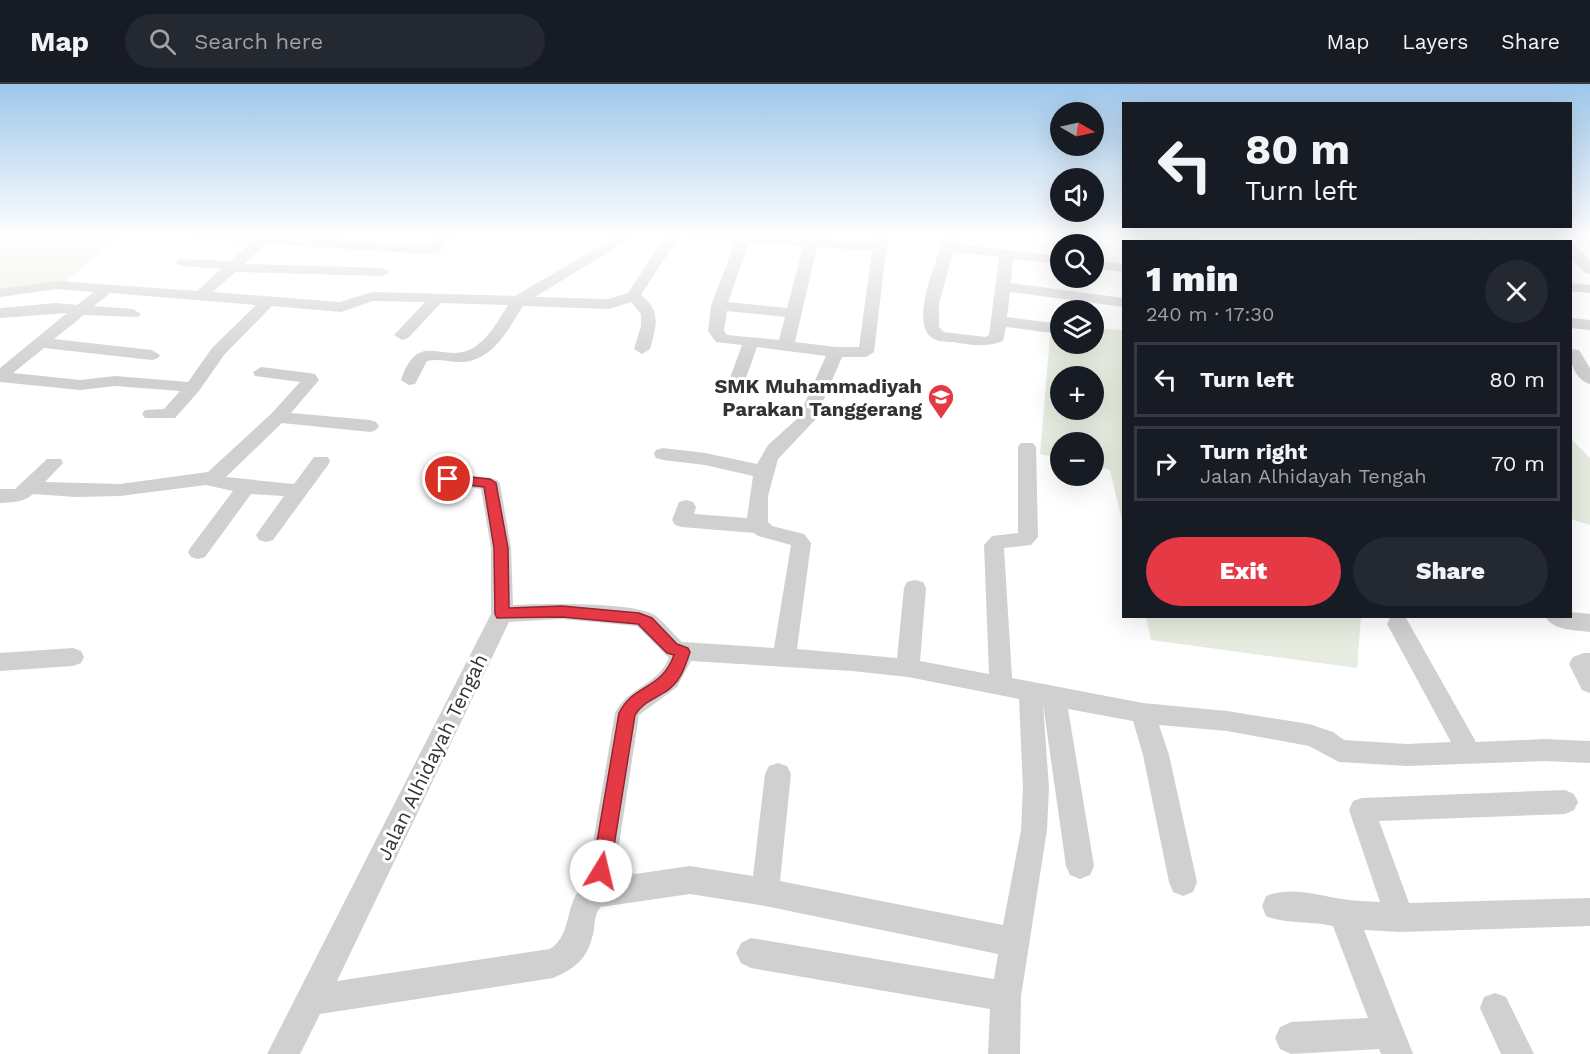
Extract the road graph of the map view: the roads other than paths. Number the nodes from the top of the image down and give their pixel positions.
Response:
1 (217, 280) edge
2 (553, 280) edge
3 (643, 280) edge
4 (728, 280) edge
5 (801, 280) edge
6 (875, 280) edge
7 (939, 280) edge
8 (1005, 280) edge
9 (1004, 287) junction
10 (1572, 287) edge
11 (106, 288) junction
12 (1590, 289) edge
13 (0, 293) edge
14 (201, 295) junction
15 (633, 296) junction
16 (436, 299) junction
17 (270, 300) junction
18 (518, 301) junction
19 (1122, 303) edge
20 (719, 306) junction
21 (84, 309) junction
22 (0, 313) edge
23 (793, 313) junction
24 (134, 315) dead end
25 (999, 321) junction
26 (1572, 323) edge
27 (1590, 325) edge
28 (1050, 328) edge
29 (402, 335) dead end
30 (752, 341) junction
31 (43, 343) junction
32 (786, 344) junction
33 (642, 349) dead end
34 (836, 352) junction
35 (1572, 352) edge
36 (152, 355) dead end
37 (1590, 365) edge
38 (261, 372) dead end
39 (1, 375) edge
40 (1590, 379) edge
41 (409, 380) dead end
42 (193, 387) junction
43 (734, 389) dead end
44 (151, 414) dead end
45 (278, 417) junction
46 (370, 426) dead end
47 (1027, 447) dead end
48 (663, 454) dead end
49 (321, 461) dead end
50 (54, 463) dead end
51 (765, 472) junction
52 (211, 478) junction
53 (448, 479) dead end
54 (30, 487) junction
55 (246, 487) junction
56 (297, 491) junction
57 (0, 496) edge
58 (686, 507) dead end
59 (760, 526) junction
60 (266, 535) dead end
61 (198, 552) dead end
62 (915, 588) dead end
63 (502, 614) junction
64 (1560, 618) edge
65 (1590, 623) edge
66 (1398, 624) dead end
67 (683, 652) junction
68 (73, 657) dead end
69 (784, 659) junction
70 (0, 662) edge
71 (1590, 662) edge
72 (908, 668) junction
73 (1590, 683) edge
74 (1001, 686) junction
75 (1042, 694) junction
76 (1143, 713) junction
77 (1590, 752) edge
78 (1470, 754) junction
79 (778, 774) dead end
80 (1565, 802) dead end
81 (1080, 866) dead end
82 (1184, 882) dead end
83 (598, 892) junction
84 (765, 892) junction
85 (1276, 906) dead end
86 (1590, 912) edge
87 (1343, 914) junction
88 (1400, 918) junction
89 (1013, 942) junction
90 (751, 953) dead end
91 (1006, 996) junction
92 (312, 999) junction
93 (1495, 1008) dead end
94 (1291, 1038) dead end
95 (1392, 1043) edge
96 (283, 1054) edge
97 (1004, 1054) edge
98 (1518, 1054) edge

1 - 14 street
2 - 18 street
3 - 15 street
4 - 20 street
5 - 23 street
6 - 34 street
7 - 25 street
8 - 9 street
9 - 19 street
9 - 25 street
10 - 12 street
11 - 13 street
11 - 14 street
11 - 21 street
14 - 17 street
15 - 18 street
15 - 33 street
16 - 17 street
16 - 18 street
16 - 29 street
17 - 42 street
18 - 41 street
20 - 23 street
20 - 30 street
21 - 22 street
21 - 24 street
21 - 31 street
23 - 32 street
25 - 28 street
26 - 27 street
30 - 32 street
30 - 43 street
31 - 36 street
31 - 39 street
32 - 34 street
34 - 51 street
35 - 37 street
35 - 40 street
38 - 45 street
39 - 42 street
42 - 44 street
45 - 46 street
45 - 52 street
47 - 74 street
48 - 51 street
49 - 56 street
50 - 54 street
51 - 59 street
52 - 54 street
52 - 55 street
53 - 63 street, Jalan Alhidayah Tengah
54 - 57 street
55 - 56 street
55 - 61 street
56 - 60 street
58 - 59 street
59 - 69 street
62 - 72 street
63 - 67 street
63 - 92 street, Jalan Alhidayah Tengah
64 - 65 street
66 - 78 street
67 - 69 street
67 - 83 street
68 - 70 street
69 - 72 street
71 - 73 street
72 - 74 street
74 - 75 street
75 - 76 street
75 - 81 street
75 - 89 street
76 - 78 street
76 - 82 street
77 - 78 street
79 - 84 street
80 - 88 street
83 - 84 street
83 - 92 street
84 - 89 street
85 - 87 street
86 - 88 street
87 - 88 street
87 - 95 street
89 - 91 street
90 - 91 street
91 - 97 street
92 - 96 street, Jalan Alhidayah Tengah
93 - 98 street
94 - 95 street

